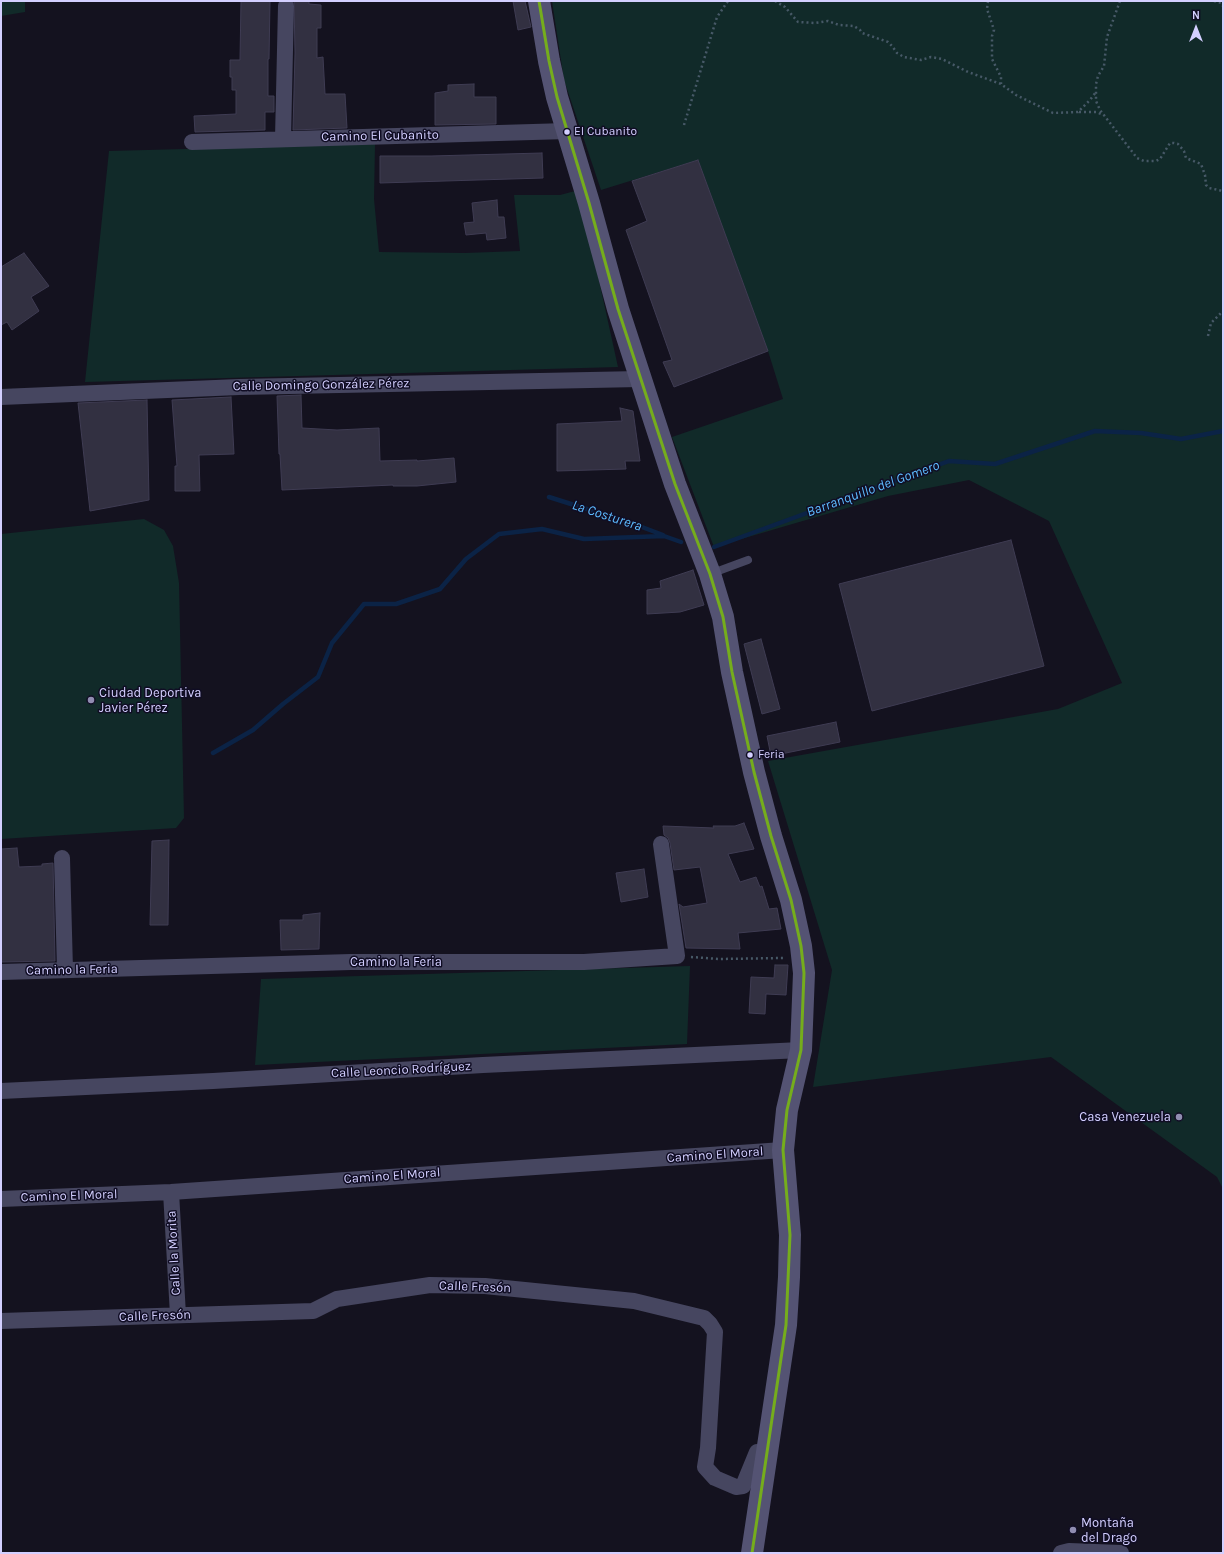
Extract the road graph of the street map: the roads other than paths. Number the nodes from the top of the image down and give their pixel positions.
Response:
1 (539, 1) edge
2 (286, 6) dead end
3 (567, 131) junction
4 (283, 138) junction
5 (192, 142) dead end
6 (640, 379) junction
7 (1, 397) edge
8 (748, 560) dead end
9 (710, 574) junction
10 (661, 844) dead end
11 (62, 858) dead end
12 (65, 970) junction
13 (1, 972) edge
14 (801, 1050) junction
15 (1, 1091) edge
16 (783, 1150) junction
17 (171, 1192) junction
18 (1, 1199) edge
19 (178, 1315) junction
20 (1, 1321) edge
21 (768, 1454) junction
22 (752, 1553) edge
23 (1061, 1553) edge
24 (1121, 1553) edge

1 - 3 main road
2 - 4 street
3 - 4 street, Camino El Cubanito
3 - 6 main road
4 - 5 street, Camino El Cubanito
6 - 7 street, Calle Domingo González Pérez
6 - 9 main road
8 - 9 lane
9 - 14 main road
10 - 12 street, Camino la Feria
11 - 12 street
12 - 13 street, Camino la Feria
14 - 15 street, Calle Leoncio Rodríguez
14 - 16 main road
16 - 17 street, Camino El Moral
16 - 21 main road
17 - 18 street, Camino El Moral
17 - 19 street, Calle la Morita
19 - 20 street, Calle Fresón
19 - 21 street, Calle Fresón
21 - 22 main road
23 - 24 street

